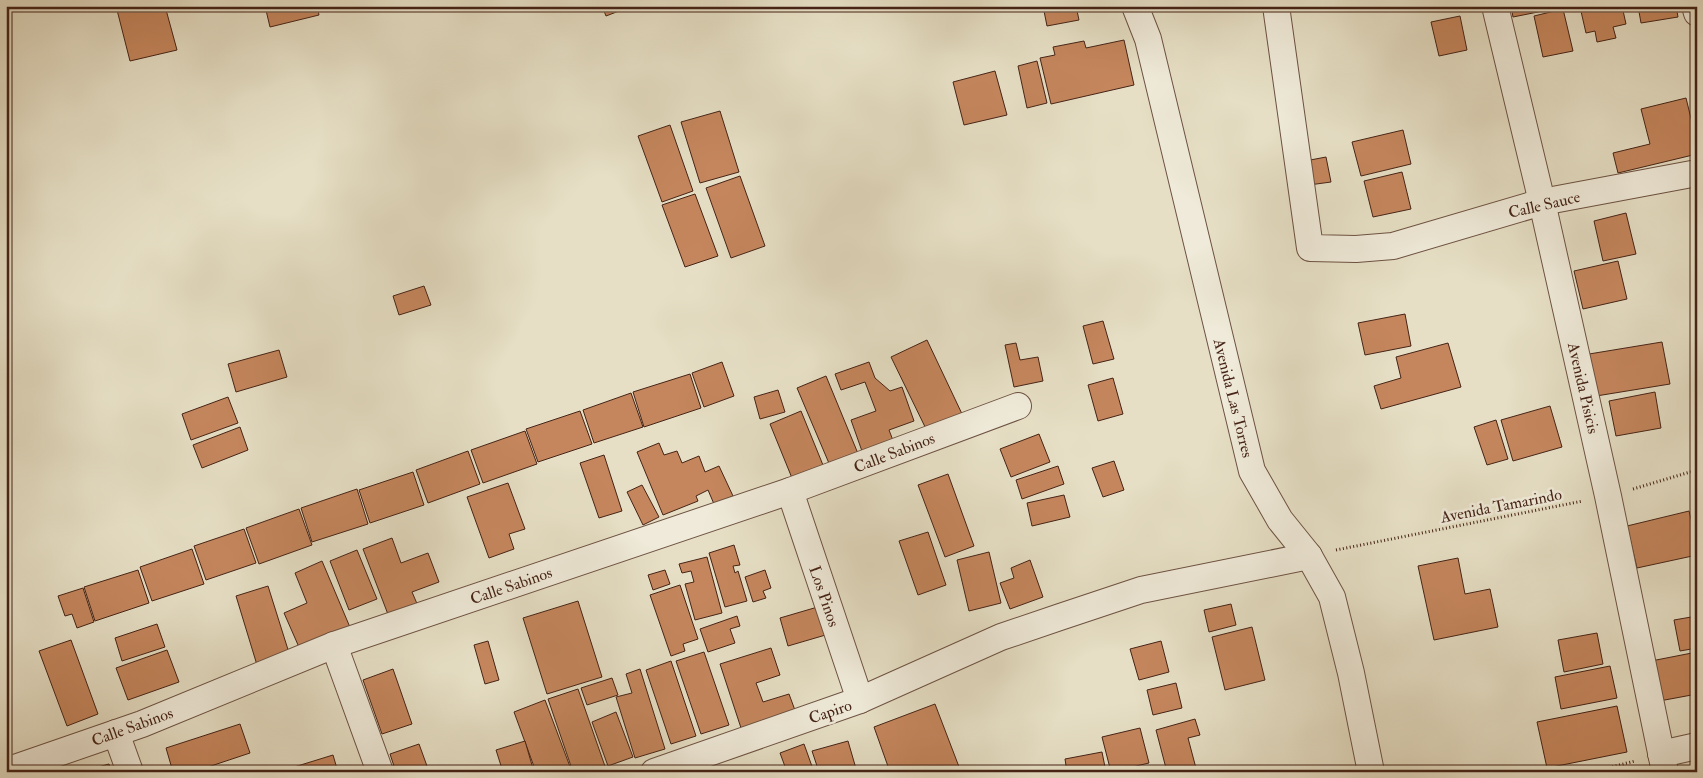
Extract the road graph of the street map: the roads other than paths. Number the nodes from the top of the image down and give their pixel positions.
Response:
1 (1135, 6) edge
2 (1276, 6) edge
3 (1495, 6) edge
4 (1695, 6) edge
5 (1697, 13) edge
6 (1697, 173) edge
7 (1542, 202) junction
8 (1018, 406) dead end
9 (790, 491) junction
10 (1309, 556) junction
11 (334, 645) junction
12 (860, 700) junction
13 (116, 733) junction
14 (1697, 746) edge
15 (1663, 763) edge
16 (6, 771) edge
17 (130, 772) edge
18 (380, 772) edge
19 (654, 772) edge
20 (1372, 772) edge

1 - 10 street, Avenida Las Torres
2 - 7 street, Calle Sauce
3 - 7 street, Avenida Pisicis
4 - 5 street
6 - 7 street, Calle Sauce
7 - 15 street, Avenida Pisicis
8 - 9 street, Calle Sabinos
9 - 11 street, Calle Sabinos
9 - 12 street, Los Pinos
10 - 12 street, Capiro
10 - 20 street, Avenida Las Torres
11 - 13 street, Calle Sabinos
11 - 18 street
12 - 19 street, Capiro
13 - 16 street, Calle Sabinos
13 - 17 street
14 - 15 street

